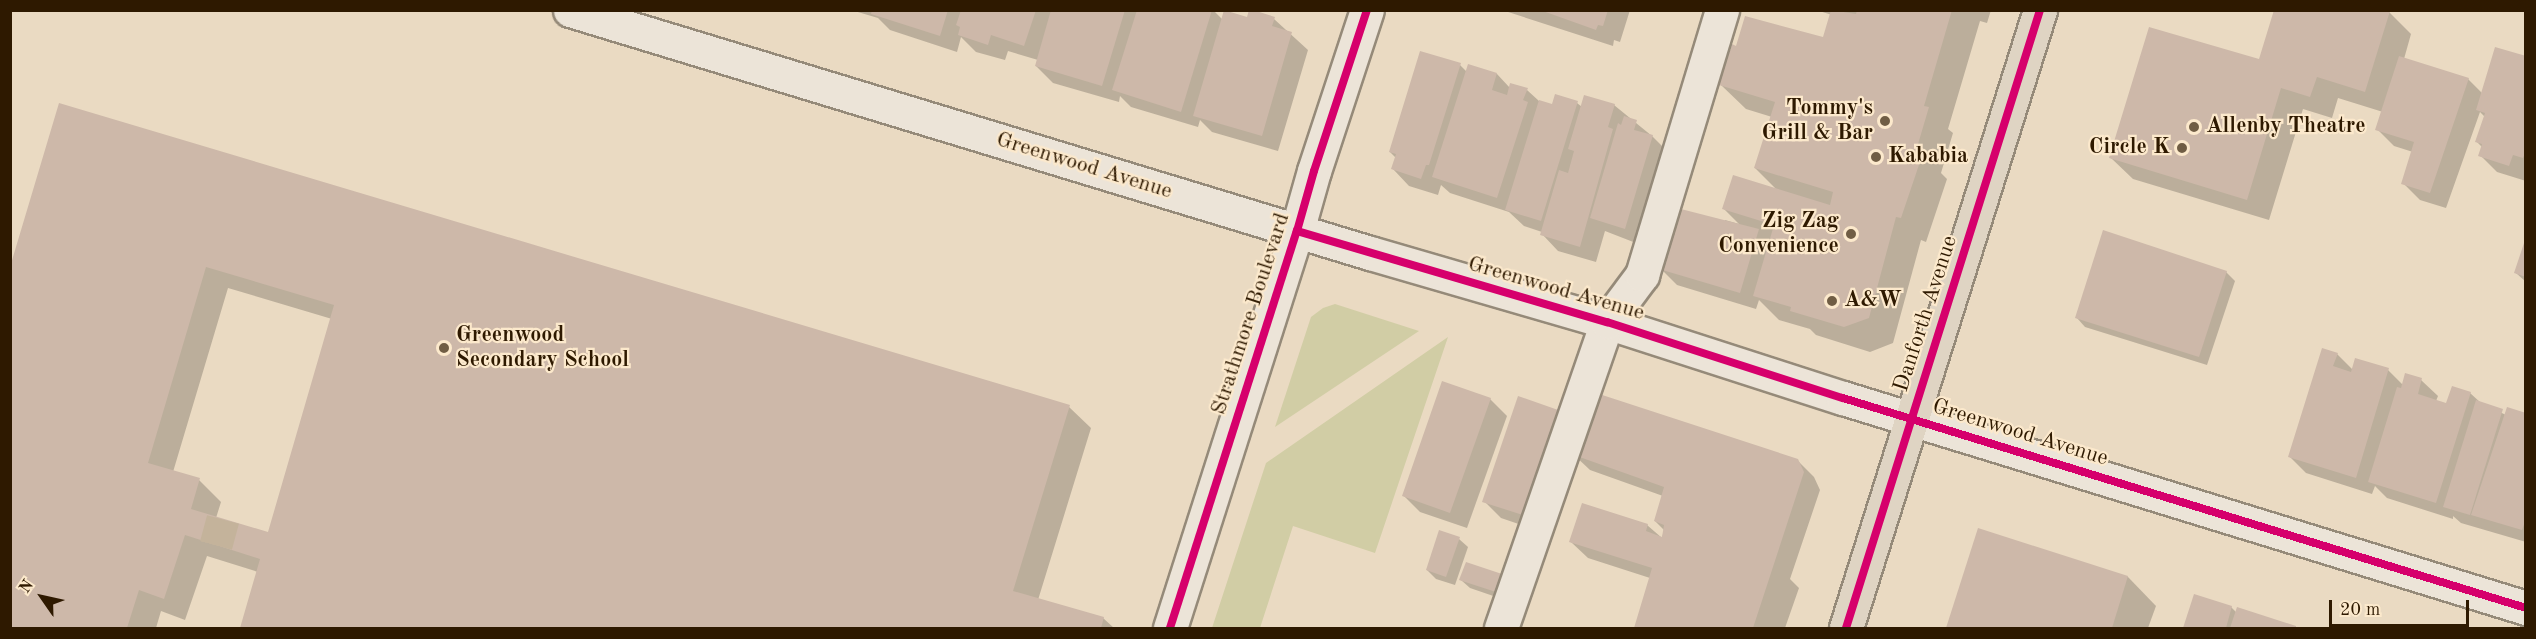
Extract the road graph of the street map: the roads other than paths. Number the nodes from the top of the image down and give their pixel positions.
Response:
1 (570, 10) edge
2 (1367, 10) edge
3 (1722, 10) edge
4 (2040, 10) edge
5 (1297, 231) junction
6 (1607, 322) junction
7 (1911, 418) junction
8 (2526, 608) edge
9 (1170, 628) edge
10 (1501, 628) edge
11 (1846, 628) edge

1 - 5 street, Greenwood Avenue
2 - 5 street, Strathmore Boulevard
3 - 6 street
4 - 7 main road, Danforth Avenue
5 - 6 street, Greenwood Avenue
5 - 9 street, Strathmore Boulevard
6 - 7 street, Greenwood Avenue
6 - 10 street
7 - 8 street, Greenwood Avenue
7 - 11 main road, Danforth Avenue

